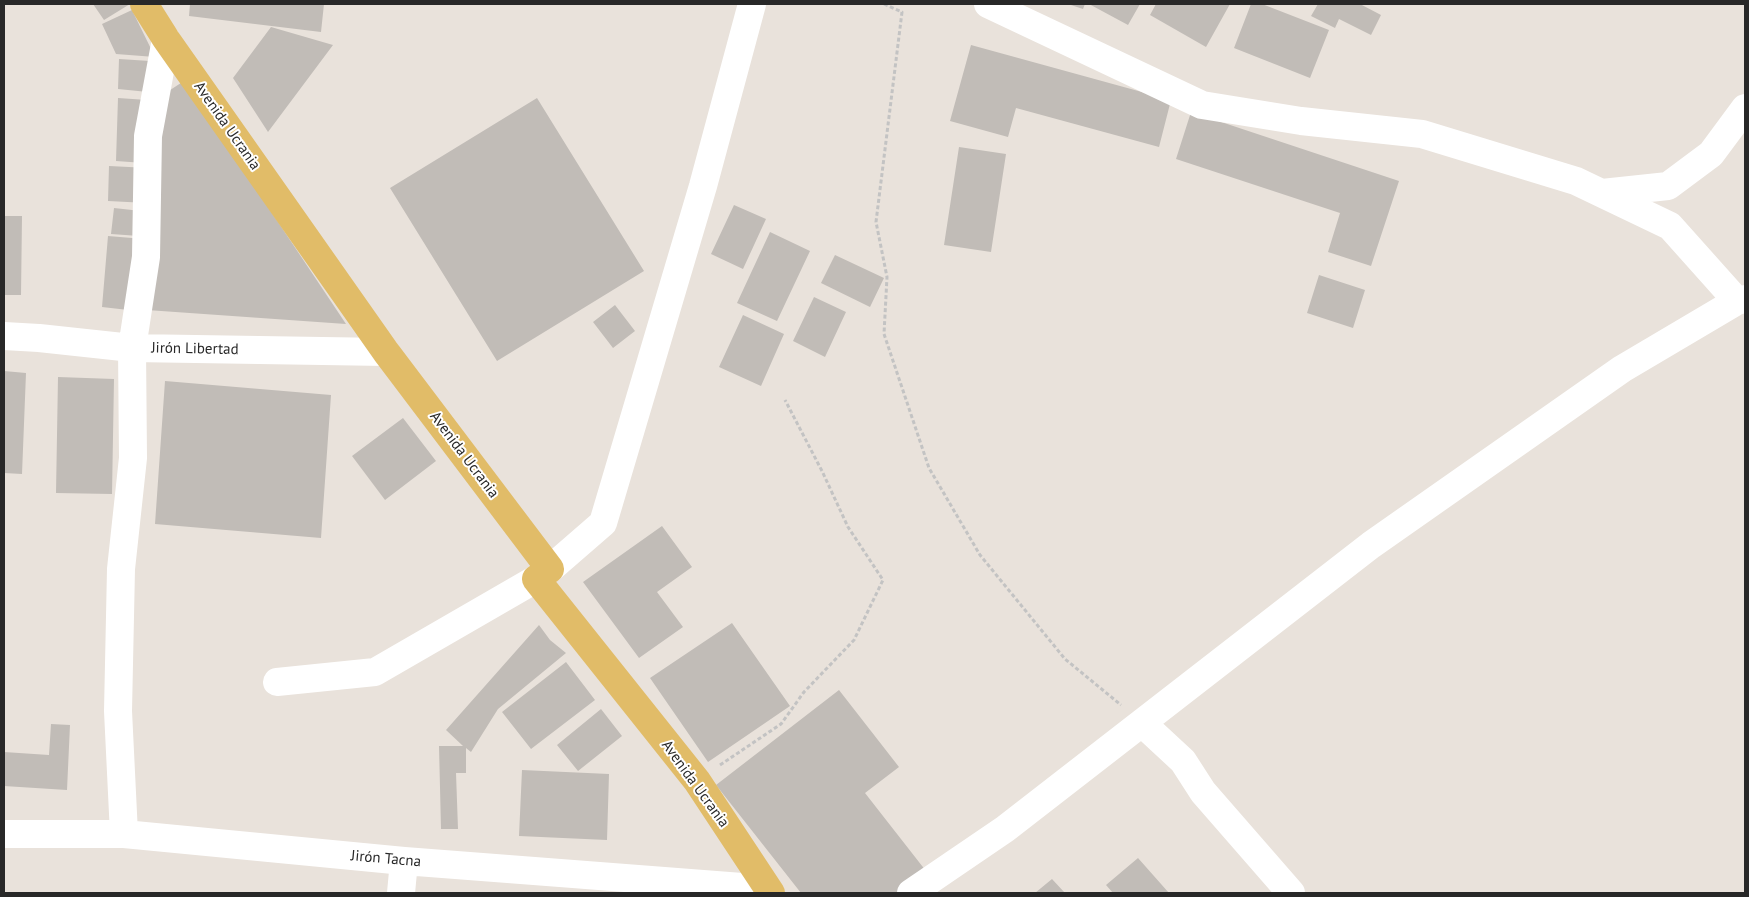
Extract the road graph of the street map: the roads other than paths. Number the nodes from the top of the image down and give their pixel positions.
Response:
1 (144, 4) edge
2 (752, 4) edge
3 (988, 4) edge
4 (166, 39) junction
5 (1745, 108) edge
6 (1602, 193) junction
7 (1741, 300) edge
8 (4, 336) edge
9 (132, 348) junction
10 (386, 352) junction
11 (543, 574) junction
12 (277, 682) dead end
13 (1142, 723) junction
14 (4, 834) edge
15 (124, 834) junction
16 (404, 861) junction
17 (769, 892) edge
18 (400, 893) edge
19 (910, 893) edge
20 (1291, 893) edge

1 - 4 main road, Avenida Ucrania
2 - 11 street
3 - 6 street
4 - 9 street
4 - 10 main road, Avenida Ucrania
5 - 6 street
6 - 7 street
7 - 13 street
8 - 9 street, Jirón Libertad
9 - 10 street, Jirón Libertad
9 - 15 street
10 - 11 main road, Avenida Ucrania
11 - 12 street
11 - 17 main road, Avenida Ucrania
13 - 19 street
13 - 20 street
14 - 15 street, Jirón Tacna
15 - 16 street, Jirón Tacna
16 - 17 street, Jirón Tacna
16 - 18 street

